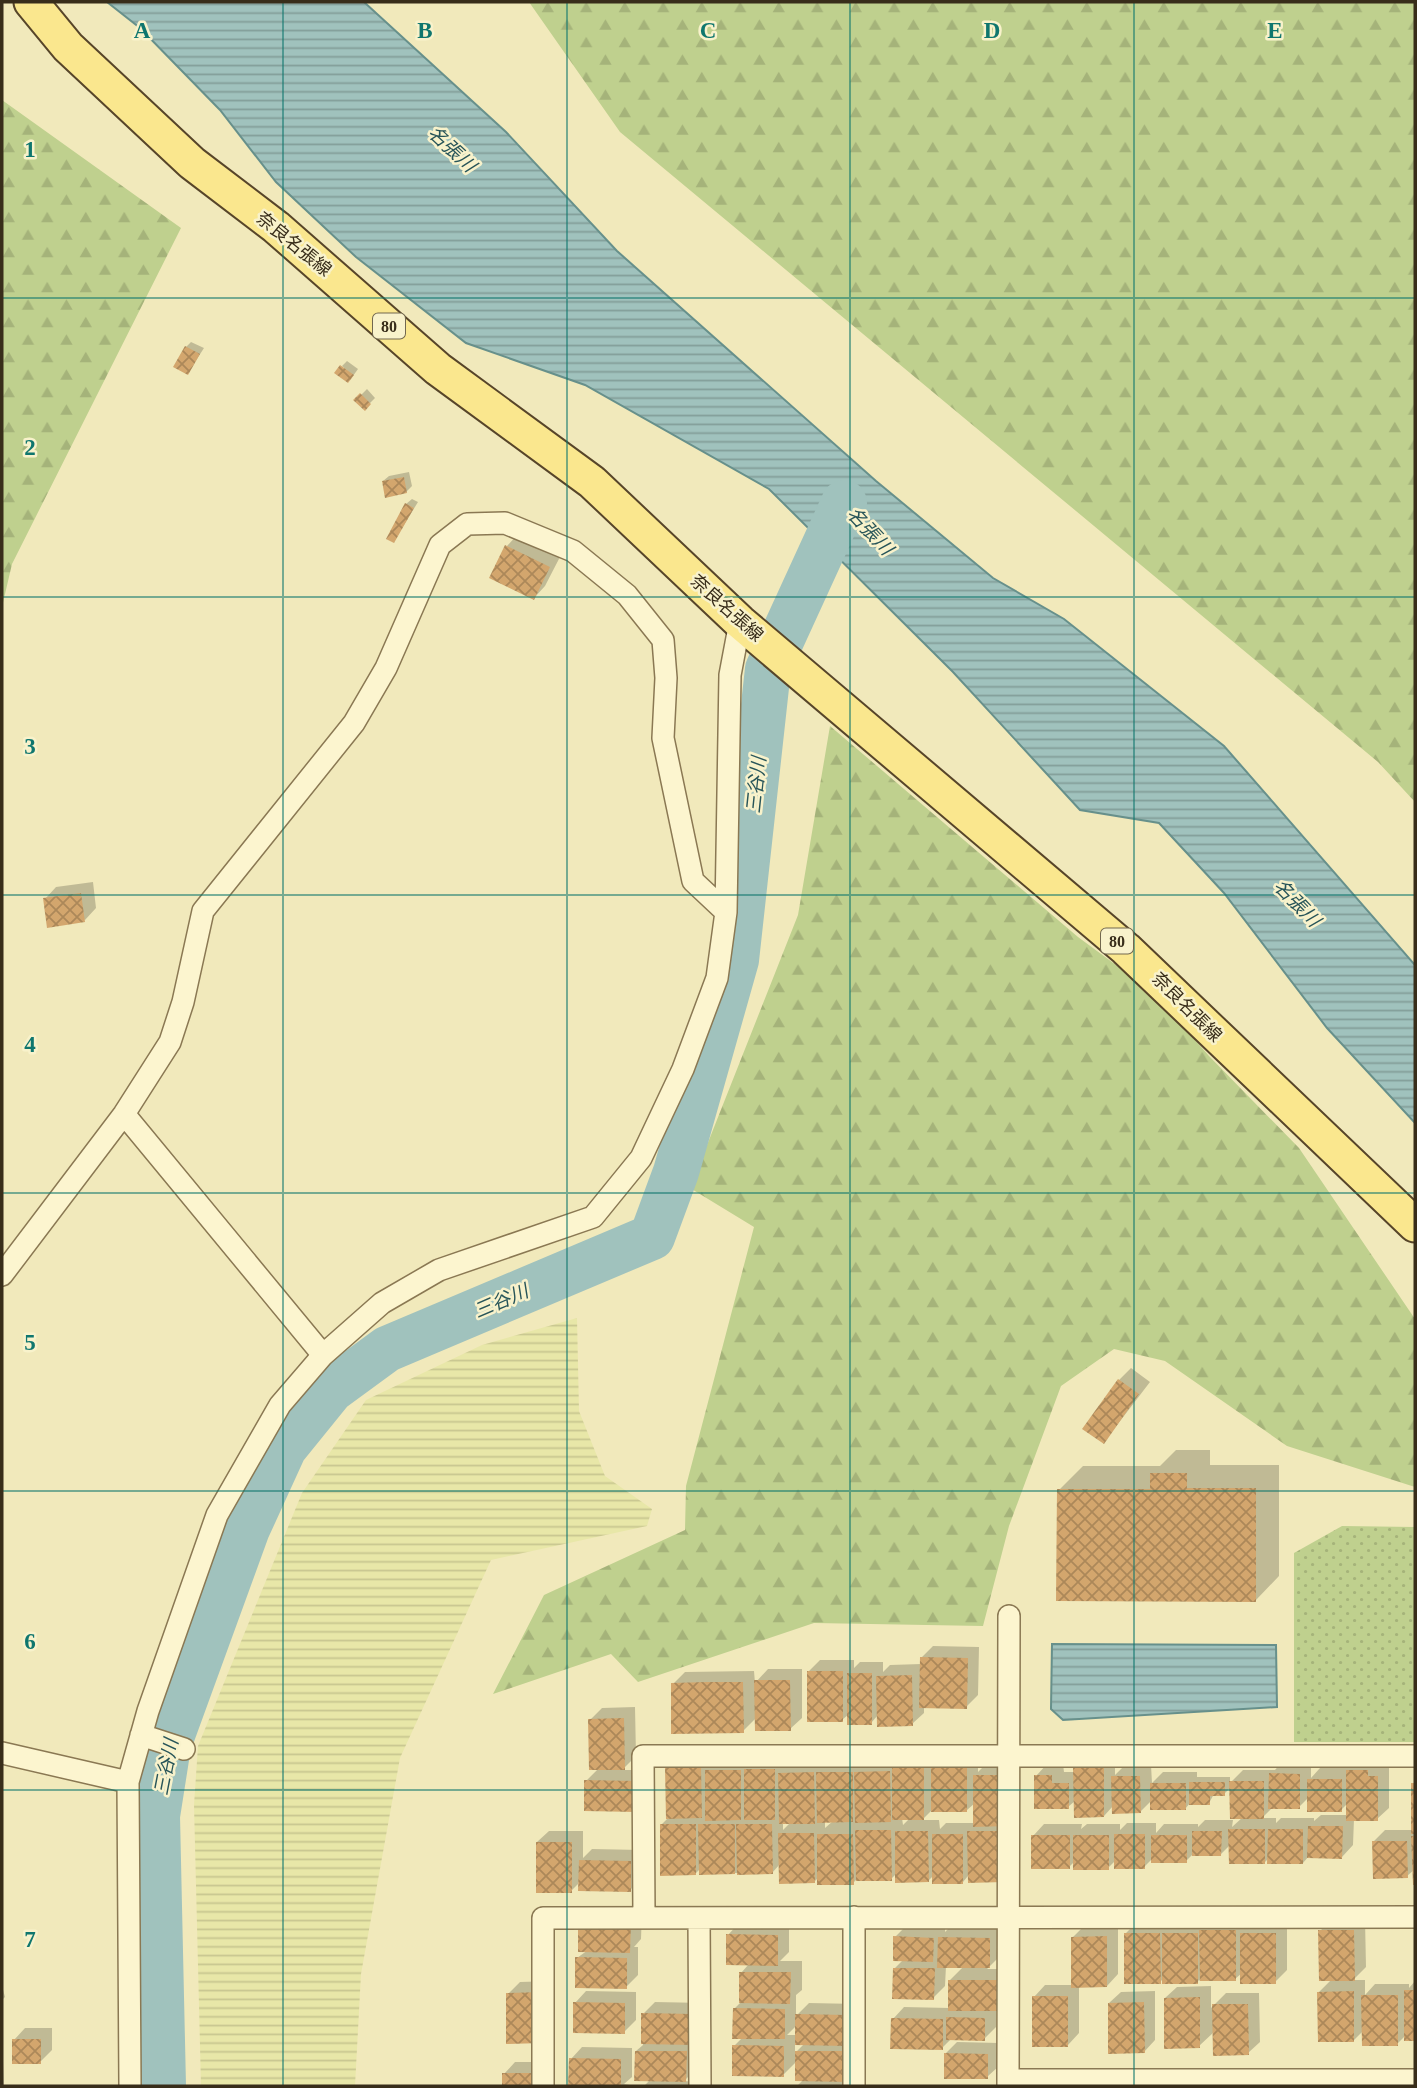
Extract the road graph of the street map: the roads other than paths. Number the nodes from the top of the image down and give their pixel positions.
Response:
1 (31, 2) edge
2 (749, 629) junction
3 (726, 912) junction
4 (124, 1114) junction
5 (1415, 1225) edge
6 (2, 1275) edge
7 (323, 1355) junction
8 (1009, 1616) dead end
9 (142, 1735) junction
10 (181, 1747) dead end
11 (2, 1753) edge
12 (1009, 1755) junction
13 (1415, 1756) edge
14 (128, 1782) junction
15 (644, 1917) junction
16 (854, 1917) junction
17 (1415, 1917) edge
18 (699, 1918) junction
19 (1009, 1918) junction
20 (1415, 2080) edge
21 (1008, 2083) edge
22 (130, 2086) edge
23 (543, 2086) edge
24 (700, 2086) edge
25 (854, 2086) edge

1 - 2 main road, 奈良名張線 / 80
2 - 3 street
2 - 5 main road, 奈良名張線 / 80
3 - 4 street
3 - 7 street
4 - 6 street
4 - 7 street
7 - 9 street
8 - 12 street
9 - 10 street
9 - 14 street
11 - 14 street
12 - 13 street
12 - 15 street
12 - 19 street
14 - 22 street
15 - 18 street
15 - 23 street
16 - 18 street
16 - 19 street
16 - 25 street
17 - 19 street
18 - 24 street
19 - 21 street
20 - 21 street

